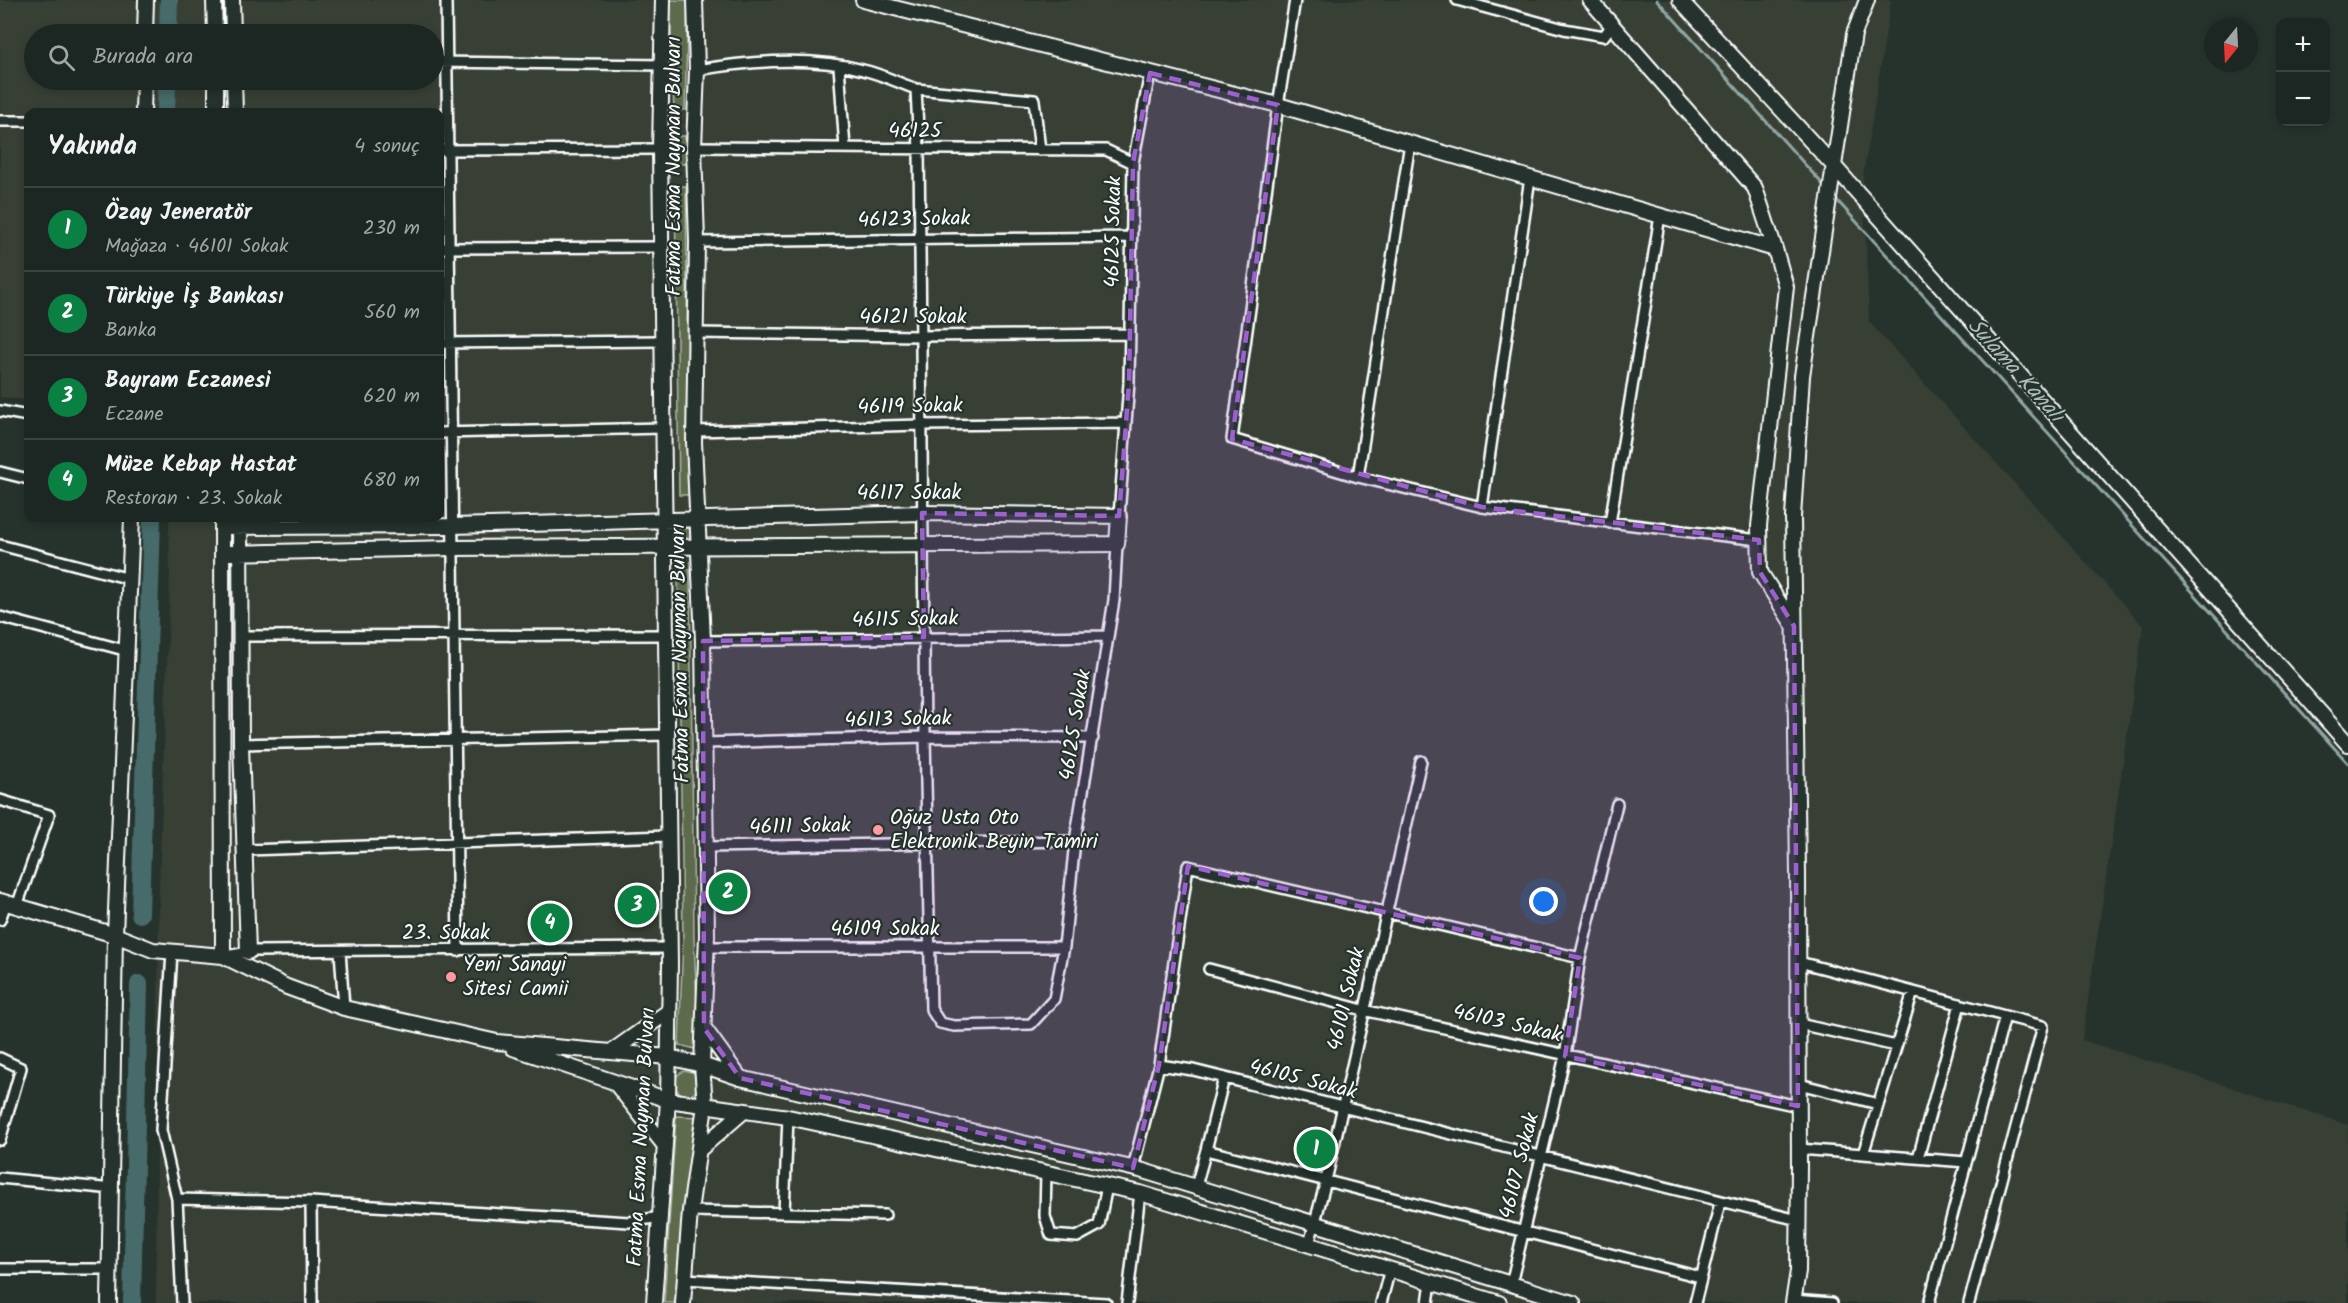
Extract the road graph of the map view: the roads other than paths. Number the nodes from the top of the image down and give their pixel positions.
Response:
1 (146, 0) edge
2 (214, 0) edge
3 (232, 0) edge
4 (446, 0) edge
5 (663, 0) edge
6 (695, 0) edge
7 (863, 0) edge
8 (1295, 0) edge
9 (1457, 0) edge
10 (1590, 0) edge
11 (1680, 0) edge
12 (1867, 0) edge
13 (887, 3) edge
14 (145, 24) edge
15 (215, 24) edge
16 (233, 24) edge
17 (1612, 25) junction
18 (447, 62) junction
19 (663, 64) junction
20 (839, 66) junction
21 (697, 70) junction
22 (1150, 73) junction
23 (916, 89) junction
24 (144, 90) edge
25 (216, 90) edge
26 (234, 90) edge
27 (1278, 105) junction
28 (143, 108) edge
29 (216, 108) edge
30 (235, 108) edge
31 (0, 121) edge
32 (24, 121) edge
33 (1410, 143) junction
34 (694, 147) junction
35 (845, 148) junction
36 (660, 149) junction
37 (919, 149) junction
38 (444, 150) edge
39 (1040, 150) junction
40 (1134, 164) junction
41 (1834, 166) junction
42 (1530, 178) junction
43 (1660, 216) junction
44 (1131, 237) junction
45 (919, 238) junction
46 (697, 242) junction
47 (661, 247) junction
48 (444, 248) edge
49 (1774, 249) junction
50 (696, 333) junction
51 (1130, 334) junction
52 (920, 336) junction
53 (662, 341) junction
54 (444, 343) edge
55 (450, 343) junction
56 (0, 411) edge
57 (24, 415) edge
58 (1126, 423) junction
59 (921, 424) junction
60 (663, 428) junction
61 (694, 432) junction
62 (444, 433) edge
63 (451, 433) junction
64 (0, 471) edge
65 (1358, 477) junction
66 (24, 478) edge
67 (1482, 507) junction
68 (922, 513) junction
69 (1119, 516) junction
70 (699, 518) junction
71 (663, 521) junction
72 (132, 522) edge
73 (222, 522) edge
74 (240, 523) edge
75 (1610, 523) junction
76 (453, 526) junction
77 (1759, 540) junction
78 (1117, 544) junction
79 (0, 545) edge
80 (922, 546) junction
81 (664, 547) junction
82 (700, 547) junction
83 (453, 548) junction
84 (223, 553) junction
85 (240, 553) junction
86 (130, 579) junction
87 (0, 617) edge
88 (1794, 626) junction
89 (666, 635) junction
90 (241, 636) junction
91 (454, 636) junction
92 (1107, 636) junction
93 (924, 637) junction
94 (703, 641) junction
95 (128, 651) junction
96 (667, 735) junction
97 (925, 737) junction
98 (1094, 738) junction
99 (456, 740) junction
100 (704, 743) junction
101 (241, 744) junction
102 (2348, 744) edge
103 (1421, 761) dead end
104 (0, 800) edge
105 (1617, 804) dead end
106 (668, 836) junction
107 (1075, 841) junction
108 (927, 842) junction
109 (457, 843) junction
110 (705, 847) junction
111 (244, 850) junction
112 (7, 903) edge
113 (1386, 914) junction
114 (0, 920) edge
115 (115, 935) junction
116 (706, 947) junction
117 (930, 947) junction
118 (1064, 947) junction
119 (670, 948) junction
120 (340, 951) junction
121 (458, 951) junction
122 (172, 952) junction
123 (248, 952) junction
124 (223, 956) junction
125 (1580, 958) junction
126 (1799, 962) junction
127 (1209, 969) dead end
128 (1914, 992) junction
129 (1960, 1004) junction
130 (344, 1008) junction
131 (1363, 1010) junction
132 (669, 1011) junction
133 (2005, 1016) junction
134 (1799, 1024) junction
135 (704, 1028) junction
136 (497, 1042) junction
137 (1896, 1046) junction
138 (611, 1052) junction
139 (1565, 1056) junction
140 (668, 1057) junction
141 (0, 1058) edge
142 (702, 1065) junction
143 (1159, 1065) junction
144 (740, 1078) junction
145 (1224, 1078) junction
146 (616, 1084) junction
147 (1799, 1084) junction
148 (668, 1100) junction
149 (1878, 1104) junction
150 (705, 1105) junction
151 (1798, 1106) junction
152 (1342, 1109) junction
153 (744, 1111) junction
154 (788, 1117) junction
155 (0, 1140) edge
156 (665, 1146) junction
157 (1799, 1149) junction
158 (699, 1150) junction
159 (1206, 1150) junction
160 (1863, 1154) junction
161 (1541, 1157) junction
162 (1918, 1158) junction
163 (1965, 1162) junction
164 (1133, 1168) junction
165 (1046, 1173) junction
166 (0, 1178) edge
167 (1326, 1181) junction
168 (1107, 1186) junction
169 (1196, 1186) junction
170 (113, 1189) junction
171 (1140, 1193) junction
172 (177, 1199) junction
173 (311, 1202) junction
174 (1720, 1203) junction
175 (690, 1211) junction
176 (784, 1213) junction
177 (885, 1215) dead end
178 (660, 1217) junction
179 (1798, 1220) junction
180 (1316, 1223) junction
181 (1523, 1230) junction
182 (1309, 1244) junction
183 (0, 1269) edge
184 (111, 1269) junction
185 (1390, 1269) junction
186 (1700, 1277) junction
187 (685, 1279) junction
188 (1431, 1282) junction
189 (1510, 1284) junction
190 (1793, 1302) edge
191 (109, 1303) edge
192 (182, 1303) edge
193 (312, 1303) edge
194 (654, 1303) edge
195 (682, 1303) edge
196 (1106, 1303) edge
197 (1127, 1303) edge
198 (1381, 1303) edge
199 (1428, 1303) edge
200 (1499, 1303) edge
201 (1573, 1303) edge
202 (1695, 1303) edge
203 (1832, 1303) edge
204 (1929, 1303) edge
205 (1970, 1303) edge

1 - 14 street
2 - 15 street
3 - 16 street
4 - 18 street
5 - 19 street, Fatma Esma Nayman Bulvarı
6 - 21 street, Fatma Esma Nayman Bulvarı
7 - 13 street
8 - 27 street
9 - 17 street
10 - 17 street
11 - 41 street
12 - 41 street
13 - 22 street
17 - 49 street
18 - 19 street
18 - 38 street
19 - 36 street, Fatma Esma Nayman Bulvarı
20 - 21 street
20 - 23 street
20 - 35 street
21 - 34 street, Fatma Esma Nayman Bulvarı
22 - 27 street
22 - 40 street, 46125 Sokak
23 - 37 street, 46125 Sokak
23 - 39 street
24 - 28 street
25 - 29 street
26 - 30 street
27 - 33 street
27 - 65 street
31 - 32 street
33 - 42 street
33 - 65 street
34 - 35 street, 46125
34 - 46 street, Fatma Esma Nayman Bulvarı
35 - 37 street, 46125
36 - 38 street
36 - 47 street, Fatma Esma Nayman Bulvarı
37 - 39 street, 46125
37 - 45 street, 46125 Sokak
38 - 48 street
39 - 40 street, 46125
40 - 44 street, 46125 Sokak
41 - 88 street
41 - 102 street
42 - 43 street
42 - 67 street
43 - 49 street
43 - 75 street
44 - 45 street, 46123 Sokak
44 - 51 street, 46125 Sokak
45 - 46 street, 46123 Sokak
45 - 52 street, 46125 Sokak
46 - 50 street, Fatma Esma Nayman Bulvarı
47 - 48 street
47 - 53 street, Fatma Esma Nayman Bulvarı
48 - 55 street
49 - 77 street
50 - 52 street, 46121 Sokak
50 - 61 street, Fatma Esma Nayman Bulvarı
51 - 52 street, 46121 Sokak
51 - 58 street, 46125 Sokak
52 - 59 street, 46125 Sokak
53 - 55 street
53 - 60 street, Fatma Esma Nayman Bulvarı
54 - 55 street
55 - 63 street
56 - 57 street
58 - 59 street, 46119 Sokak
58 - 69 street, 46125 Sokak
59 - 61 street, 46119 Sokak
59 - 68 street, 46125 Sokak
60 - 63 street
60 - 71 street, Fatma Esma Nayman Bulvarı
61 - 70 street, Fatma Esma Nayman Bulvarı
62 - 63 street
63 - 76 street
64 - 66 street
65 - 67 street
67 - 75 street
68 - 69 street, 46117 Sokak
68 - 70 street, 46117 Sokak
68 - 80 street, 46125 Sokak
69 - 78 street
70 - 71 street, 46117 Sokak
70 - 82 street, Fatma Esma Nayman Bulvarı
71 - 76 street, 46117 Sokak
71 - 81 street, Fatma Esma Nayman Bulvarı
72 - 86 street
73 - 74 street, 46117 Sokak
73 - 84 street
74 - 76 street, 46117 Sokak
74 - 85 street
75 - 77 street
76 - 83 street
77 - 88 street
78 - 80 street
78 - 92 street, 46125 Sokak
79 - 86 street
80 - 82 street
80 - 93 street, 46125 Sokak
81 - 82 street
81 - 83 street
81 - 89 street, Fatma Esma Nayman Bulvarı
82 - 94 street, Fatma Esma Nayman Bulvarı
83 - 85 street
83 - 91 street
84 - 85 street
84 - 124 street
85 - 90 street
86 - 95 street
87 - 95 street
88 - 126 street
89 - 91 street
89 - 96 street, Fatma Esma Nayman Bulvarı
90 - 91 street
90 - 101 street
91 - 99 street
92 - 93 street, 46115 Sokak
92 - 98 street, 46125 Sokak
93 - 94 street, 46115 Sokak
93 - 97 street, 46125 Sokak
94 - 100 street, Fatma Esma Nayman Bulvarı
95 - 115 street
96 - 99 street
96 - 106 street, Fatma Esma Nayman Bulvarı
97 - 98 street, 46113 Sokak
97 - 100 street, 46113 Sokak
97 - 108 street, 46125 Sokak
98 - 107 street, 46125 Sokak
99 - 101 street
99 - 109 street
100 - 110 street, Fatma Esma Nayman Bulvarı
101 - 111 street
103 - 113 street, 46101 Sokak
104 - 112 street
105 - 125 street, 46107 Sokak
106 - 109 street
106 - 119 street, Fatma Esma Nayman Bulvarı
107 - 108 street, 46111 Sokak
107 - 118 street, 46125 Sokak
108 - 110 street, 46111 Sokak
108 - 117 street, 46125 Sokak
109 - 111 street
109 - 121 street
110 - 116 street, Fatma Esma Nayman Bulvarı
111 - 123 street
112 - 114 street
112 - 115 street
113 - 125 street
113 - 131 street, 46101 Sokak
113 - 143 street
115 - 122 street
115 - 170 street
116 - 117 street, 46109 Sokak
116 - 135 street, Fatma Esma Nayman Bulvarı
117 - 118 street, 46109 Sokak
117 - 118 street, 46125 Sokak
119 - 121 street, 23. Sokak
119 - 132 street, Fatma Esma Nayman Bulvarı
120 - 121 street, 23. Sokak
120 - 123 street, 23. Sokak
120 - 130 street
122 - 124 street
122 - 172 street
123 - 124 street, 23. Sokak
124 - 130 street
125 - 139 street, 46107 Sokak
126 - 128 street
126 - 134 street
127 - 131 street, 46103 Sokak
128 - 129 street
128 - 137 street
129 - 133 street
129 - 162 street
130 - 136 street
131 - 139 street, 46103 Sokak
131 - 152 street, 46101 Sokak
132 - 138 street
132 - 140 street, Fatma Esma Nayman Bulvarı
133 - 163 street
133 - 205 street
134 - 137 street
134 - 147 street
135 - 142 street, Fatma Esma Nayman Bulvarı
135 - 144 street
136 - 138 street
136 - 146 street
137 - 149 street
138 - 140 street
139 - 151 street, 46103 Sokak
139 - 161 street, 46107 Sokak
140 - 142 street
140 - 148 street, Fatma Esma Nayman Bulvarı
141 - 155 street
142 - 144 street
142 - 150 street, Fatma Esma Nayman Bulvarı
143 - 145 street, 46105 Sokak
143 - 164 street
144 - 164 street
145 - 152 street, 46105 Sokak
145 - 159 street
146 - 148 street
146 - 156 street
147 - 149 street
147 - 151 street
148 - 150 street
148 - 156 street, Fatma Esma Nayman Bulvarı
149 - 160 street
150 - 153 street
150 - 158 street, Fatma Esma Nayman Bulvarı
151 - 157 street
152 - 161 street, 46105 Sokak
152 - 167 street, 46101 Sokak
153 - 154 street
153 - 158 street
154 - 165 street
154 - 176 street
156 - 178 street, Fatma Esma Nayman Bulvarı
157 - 160 street
157 - 179 street
158 - 175 street, Fatma Esma Nayman Bulvarı
159 - 167 street
159 - 169 street
160 - 162 street
161 - 174 street, 46105 Sokak
161 - 181 street, 46107 Sokak
162 - 163 street
163 - 204 street
164 - 169 street
165 - 168 street
165 - 168 street
166 - 170 street
167 - 180 street, 46101 Sokak
167 - 181 street
168 - 171 street
169 - 180 street
170 - 184 street
171 - 182 street
171 - 197 street
172 - 173 street
172 - 192 street
173 - 178 street
173 - 193 street
174 - 179 street, 46105 Sokak
174 - 186 street
175 - 176 street
175 - 187 street, Fatma Esma Nayman Bulvarı
176 - 177 street
178 - 194 street, Fatma Esma Nayman Bulvarı
179 - 190 street
180 - 182 street, 46101 Sokak
180 - 189 street
181 - 186 street
181 - 189 street, 46107 Sokak
182 - 185 street
183 - 184 street
184 - 191 street
185 - 188 street
185 - 198 street
186 - 202 street
187 - 195 street, Fatma Esma Nayman Bulvarı
187 - 196 street
188 - 199 street
188 - 200 street
189 - 201 street
190 - 203 street

